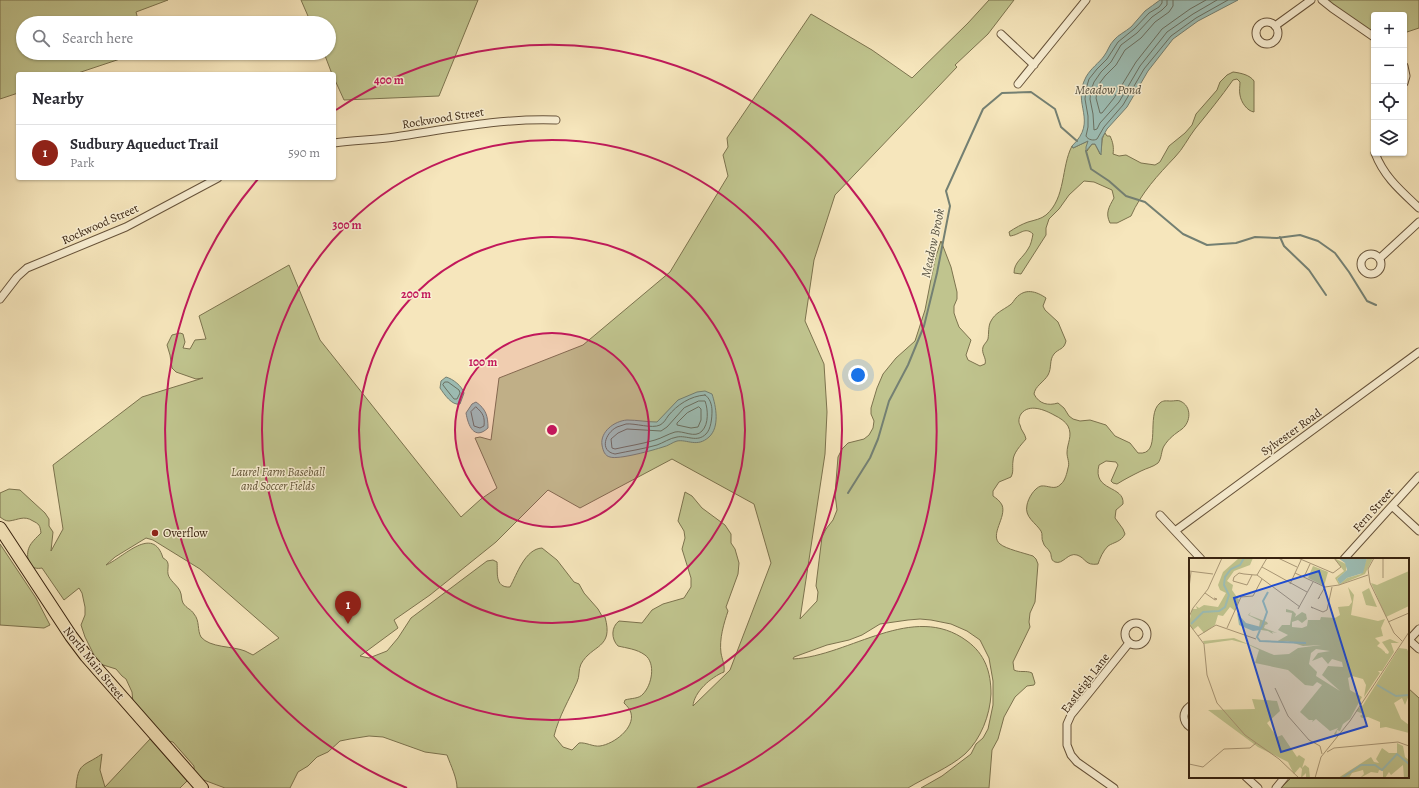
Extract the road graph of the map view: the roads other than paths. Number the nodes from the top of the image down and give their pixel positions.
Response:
1 (1086, 0) edge
2 (1311, 0) edge
3 (1322, 0) edge
4 (1275, 26) dead end
5 (1001, 34) dead end
6 (1371, 35) edge
7 (1034, 65) junction
8 (1018, 84) dead end
9 (556, 120) dead end
10 (336, 143) edge
11 (1376, 156) edge
12 (214, 180) edge
13 (1419, 208) edge
14 (1419, 222) edge
15 (1380, 258) dead end
16 (0, 299) edge
17 (1419, 352) edge
18 (1419, 476) edge
19 (1392, 506) junction
20 (1160, 515) dead end
21 (0, 528) edge
22 (1419, 530) edge
23 (1175, 531) junction
24 (1200, 558) edge
25 (1345, 558) edge
26 (1419, 629) edge
27 (1409, 639) edge
28 (1409, 641) edge
29 (1129, 644) dead end
30 (1419, 649) edge
31 (1189, 707) edge
32 (1189, 726) edge
33 (1247, 778) edge
34 (1284, 778) edge
35 (202, 788) edge
36 (1114, 788) edge
37 (1258, 788) edge
38 (1276, 788) edge

1 - 7 street
2 - 4 street
3 - 6 street
5 - 7 street
7 - 8 street
9 - 10 street, Rockwood Street
11 - 13 street
12 - 16 street, Rockwood Street
14 - 15 street
17 - 23 street, Sylvester Road
18 - 19 street, Fern Street
19 - 22 street
19 - 25 street, Fern Street
20 - 23 street
21 - 35 main road, North Main Street
23 - 24 street
26 - 27 street
28 - 30 street
29 - 36 street, Eastleigh Lane
31 - 32 street
33 - 37 street
34 - 38 street

